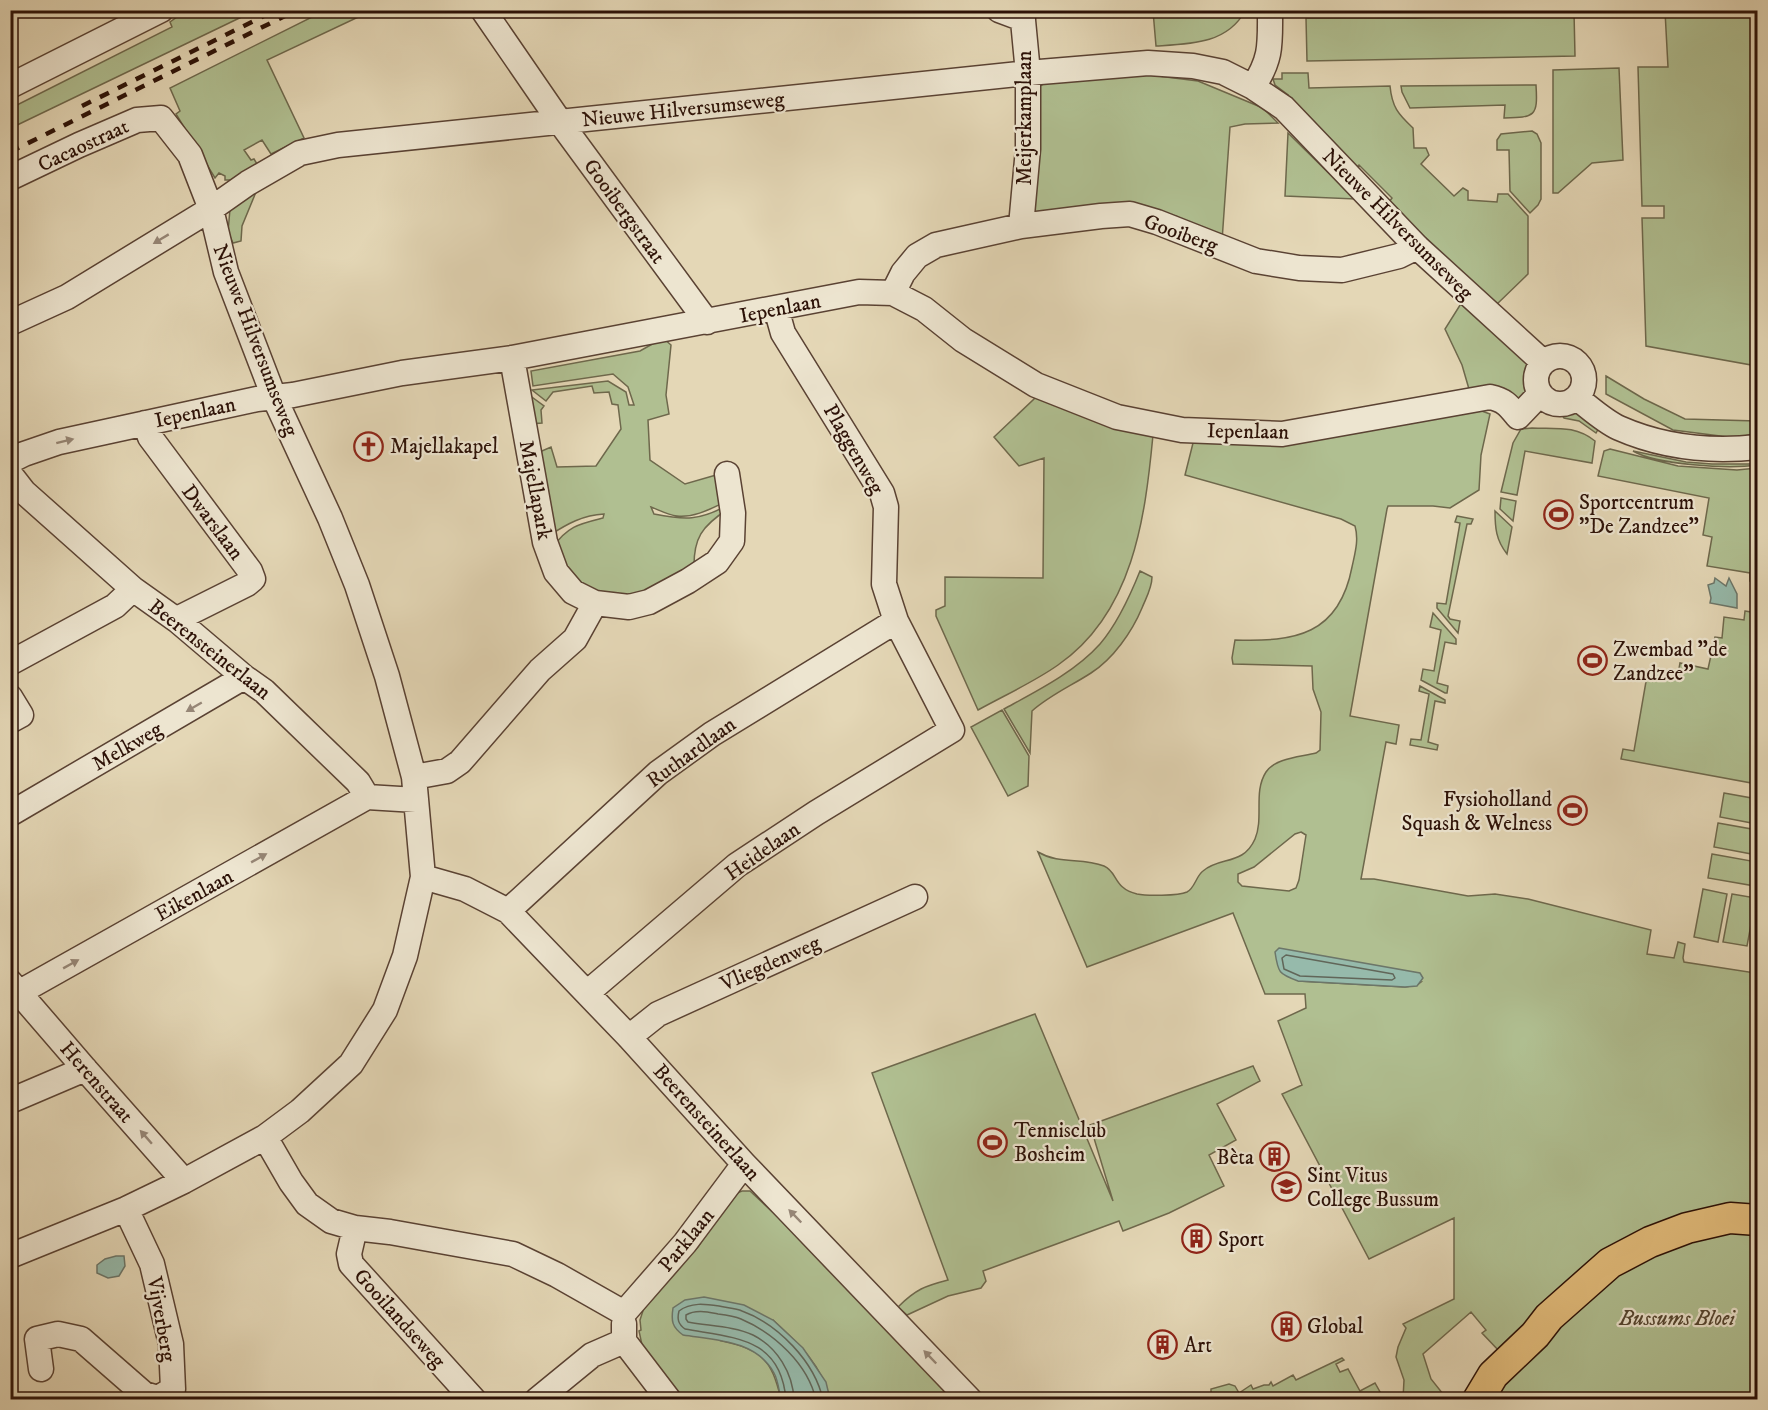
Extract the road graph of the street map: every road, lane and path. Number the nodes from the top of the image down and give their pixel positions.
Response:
1 (160, 10) edge
2 (483, 10) edge
3 (999, 10) edge
4 (1270, 10) edge
5 (1022, 15) edge
6 (1028, 73) junction
7 (10, 86) edge
8 (1252, 87) junction
9 (560, 122) junction
10 (10, 178) edge
11 (211, 209) junction
12 (1021, 226) junction
13 (1418, 247) junction
14 (892, 293) junction
15 (776, 308) junction
16 (707, 322) junction
17 (10, 323) edge
18 (512, 357) junction
19 (1543, 362) junction
20 (1540, 394) junction
21 (274, 397) junction
22 (1577, 398) junction
23 (145, 423) junction
24 (1758, 447) edge
25 (10, 461) edge
26 (10, 474) edge
27 (727, 474) dead end
28 (133, 589) junction
29 (595, 603) junction
30 (178, 621) junction
31 (896, 621) junction
32 (10, 663) edge
33 (244, 677) junction
34 (10, 697) edge
35 (10, 721) edge
36 (952, 730) joint
37 (415, 788) junction
38 (367, 797) junction
39 (10, 814) edge
40 (423, 877) junction
41 (915, 897) dead end
42 (508, 911) junction
43 (15, 987) edge
44 (587, 993) junction
45 (629, 1037) junction
46 (85, 1069) junction
47 (10, 1101) edge
48 (265, 1137) junction
49 (744, 1164) junction
50 (184, 1181) junction
51 (126, 1209) junction
52 (1758, 1220) edge
53 (355, 1228) junction
54 (10, 1256) edge
55 (624, 1313) junction
56 (624, 1341) junction
57 (41, 1369) dead end
58 (474, 1400) edge
59 (537, 1400) edge
60 (669, 1400) edge
61 (970, 1400) edge
62 (1478, 1400) edge

1 - 7 street
2 - 9 street, Gooibergstraat
3 - 5 street
4 - 8 street
5 - 6 street, Meijerkamplaan
6 - 8 street, Nieuwe Hilversumseweg
6 - 9 street, Nieuwe Hilversumseweg
6 - 12 street, Meijerkamplaan
8 - 13 street, Nieuwe Hilversumseweg
9 - 11 street, Nieuwe Hilversumseweg
9 - 16 street, Gooibergstraat
10 - 11 street, Cacaostraat
11 -> 17 street
11 - 21 street, Nieuwe Hilversumseweg
12 - 13 street, Gooiberg
12 - 14 street, Gooiberg
13 - 19 street, Nieuwe Hilversumseweg
14 - 15 street, Iepenlaan
14 - 20 street, Iepenlaan
15 - 16 street, Iepenlaan
15 - 31 street, Plaggenweg
16 - 18 street, Iepenlaan
18 - 21 street, Iepenlaan
18 - 29 street, Majellapark
19 - 20 street
19 - 22 street
20 - 22 street
21 - 23 street, Iepenlaan
21 - 37 street, Nieuwe Hilversumseweg
22 - 24 street
25 -> 23 street, Iepenlaan
23 - 30 street, Dwarslaan
26 - 28 street, Beerensteinerlaan
27 - 29 street, Majellapark
28 - 30 street, Beerensteinerlaan
28 - 32 street
29 - 37 street
30 - 33 street, Beerensteinerlaan
31 - 36 street, Plaggenweg
31 - 42 street, Ruthardlaan
33 - 38 street, Beerensteinerlaan
33 -> 39 street, Melkweg
34 - 35 street
36 - 44 street, Heidelaan
37 - 38 street
37 - 40 street, Nieuwe Hilversumseweg
43 -> 38 street, Eikenlaan
40 - 42 street, Beerensteinerlaan
40 - 48 street, Nieuwe Hilversumseweg
41 - 45 street, Vliegdenweg
42 - 44 street, Beerensteinerlaan
43 - 46 street, Herenstraat
44 - 45 street, Beerensteinerlaan
45 - 49 street, Beerensteinerlaan
46 - 47 street
50 -> 46 street, Herenstraat
48 - 50 street, Nieuwe Hilversumseweg
48 - 53 street
49 - 55 street, Parklaan
61 -> 49 street, Beerensteinerlaan
50 - 51 street, Nieuwe Hilversumseweg
51 - 54 street, Nieuwe Hilversumseweg
51 - 57 street, Vijverberg
52 - 62 main road
53 - 55 street
53 - 58 street, Gooilandseweg
55 - 56 street
56 - 59 street
56 - 60 street

